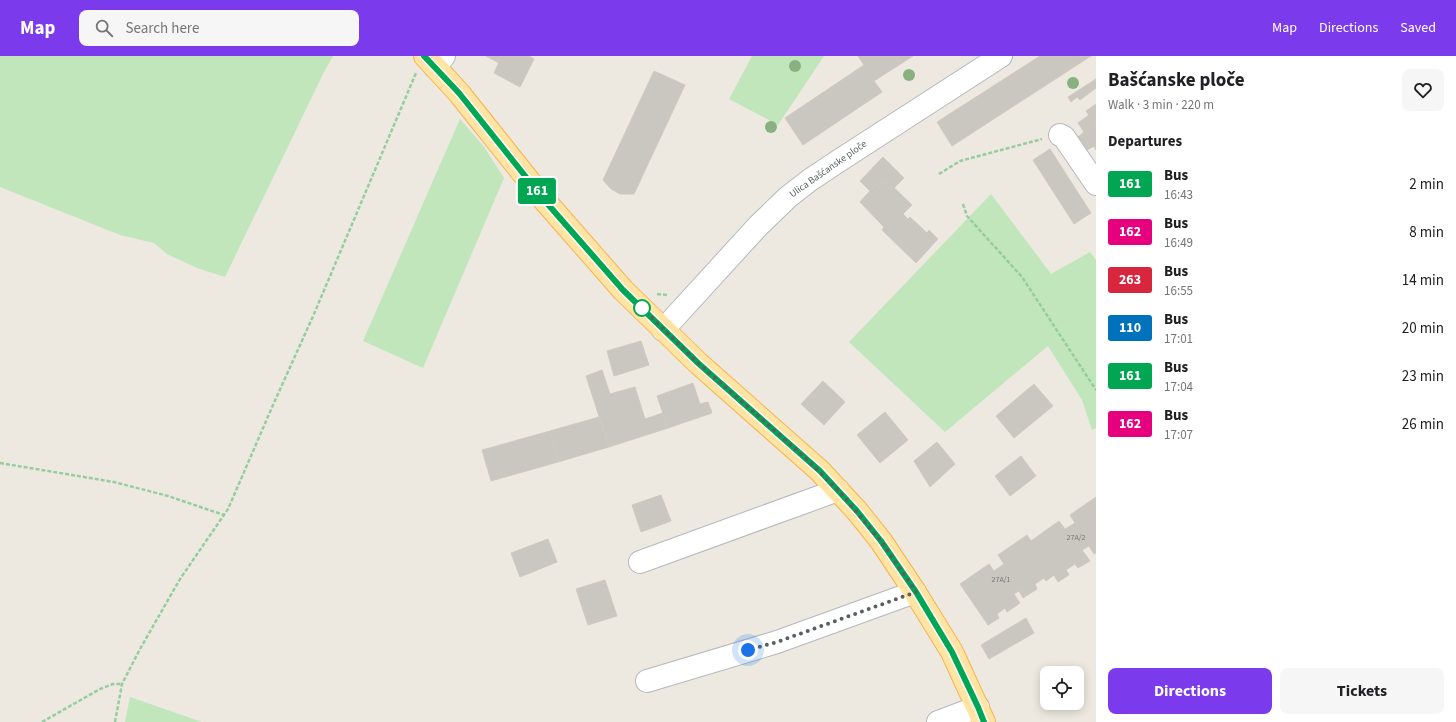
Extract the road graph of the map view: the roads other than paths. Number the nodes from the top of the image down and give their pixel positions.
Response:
1 (1001, 56) edge
2 (430, 62) edge
3 (1060, 135) road end
4 (1095, 180) edge
5 (663, 330) junction
6 (838, 490) junction
7 (640, 562) dead end
8 (916, 592) junction
9 (647, 681) dead end
10 (981, 714) edge
11 (938, 722) edge

1 - 5 street, Ulica Bašćanske ploče
2 - 5 main road
3 - 4 street
5 - 6 main road
6 - 7 street
6 - 8 main road
8 - 9 street
8 - 10 main road
10 - 11 street

